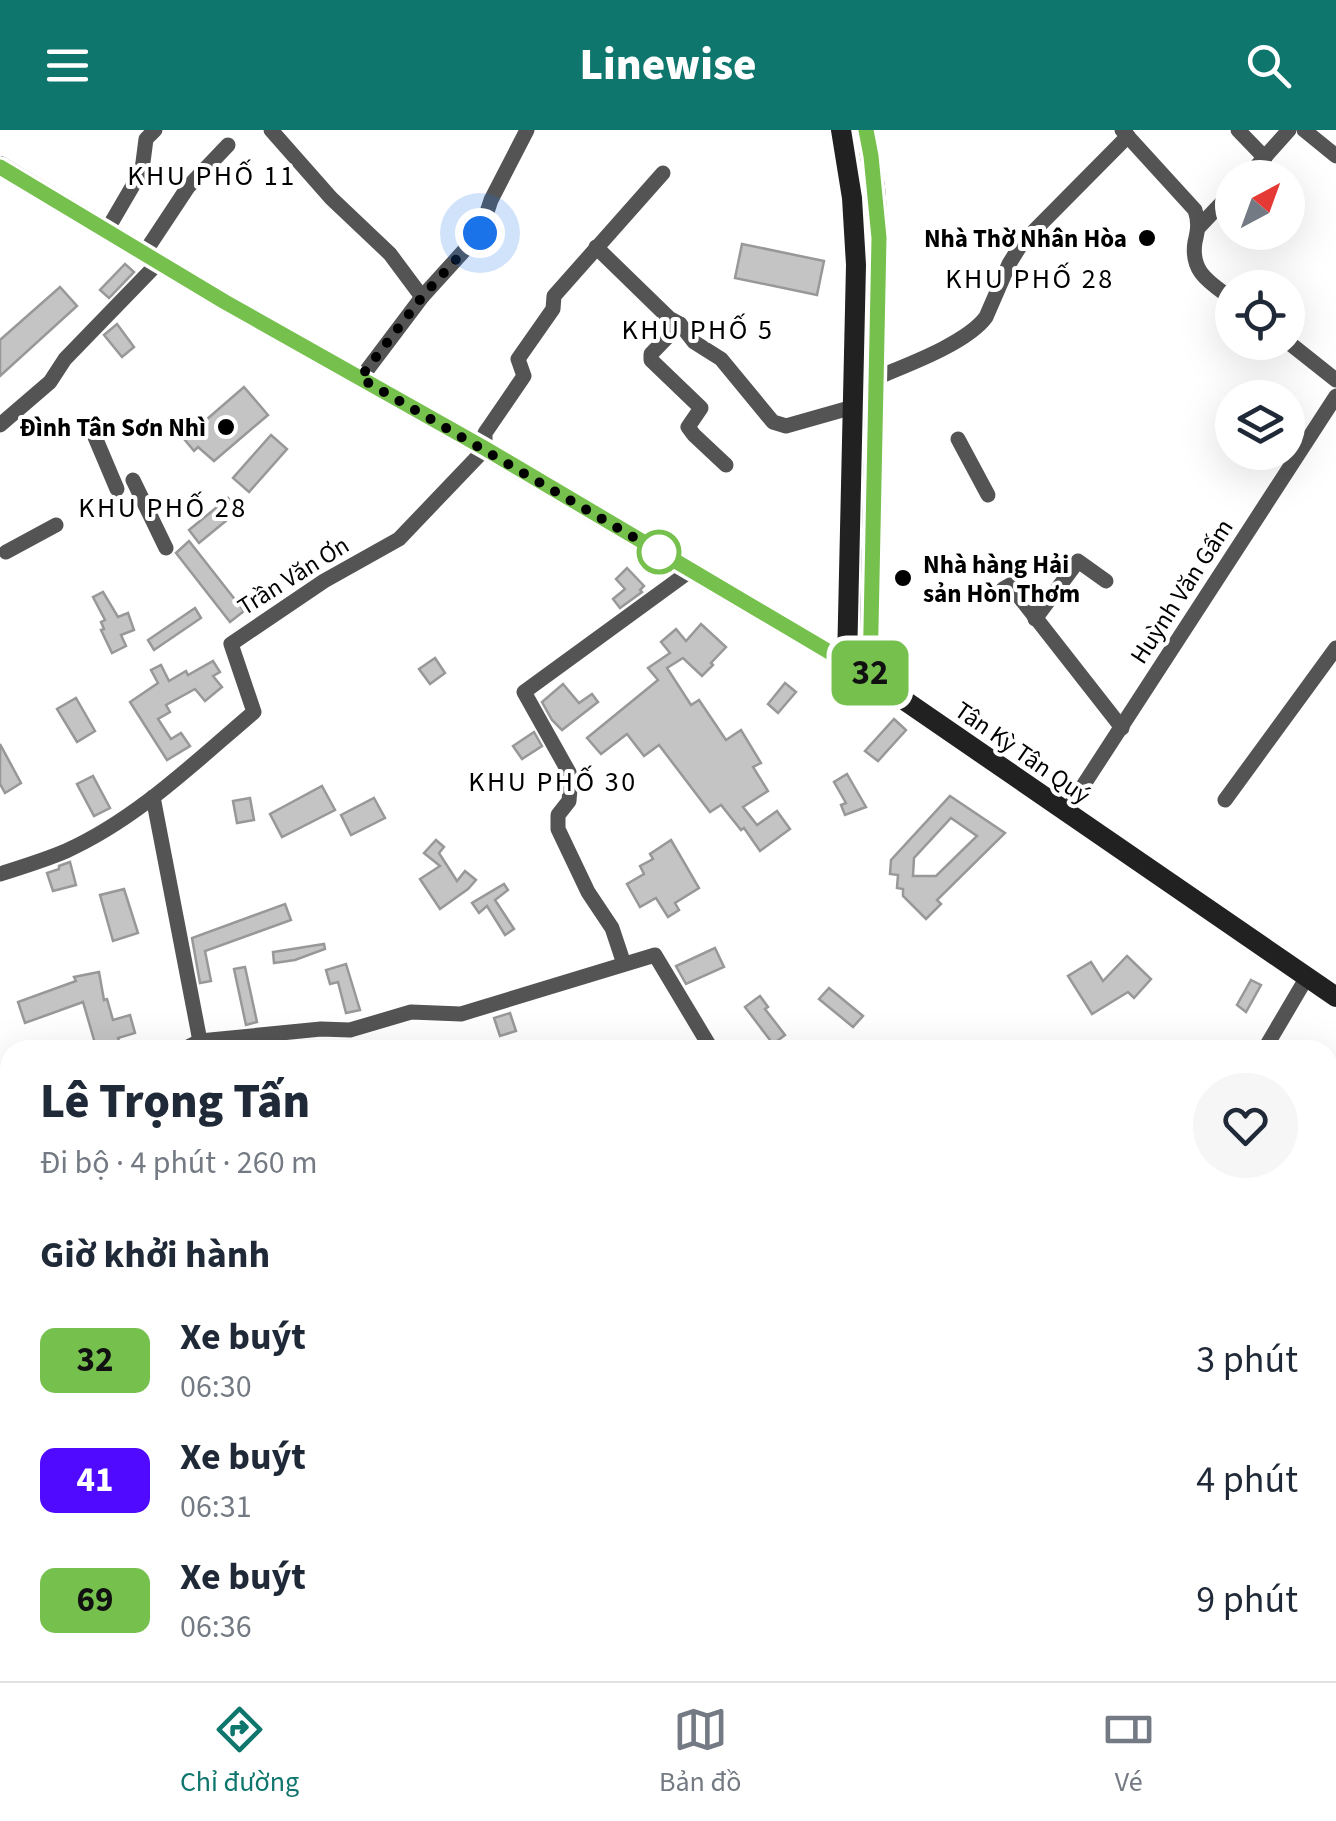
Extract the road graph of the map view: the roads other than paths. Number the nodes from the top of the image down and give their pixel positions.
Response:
1 (155, 130) edge
2 (272, 130) edge
3 (527, 130) edge
4 (842, 130) edge
5 (866, 130) edge
6 (1238, 130) edge
7 (1289, 130) edge
8 (1304, 130) edge
9 (1125, 133) edge
10 (228, 144) dead end
11 (1336, 156) edge
12 (1265, 158) joint
13 (0, 166) edge
14 (663, 174) dead end
15 (1215, 210) edge
16 (1198, 228) junction
17 (106, 230) junction
18 (596, 247) junction
19 (152, 257) junction
20 (1215, 286) edge
21 (422, 297) junction
22 (680, 324) junction
23 (1305, 355) edge
24 (360, 378) junction
25 (878, 378) junction
26 (1336, 380) edge
27 (1336, 396) edge
28 (853, 407) junction
29 (0, 425) edge
30 (92, 430) dead end
31 (958, 439) dead end
32 (486, 449) junction
33 (726, 465) dead end
34 (133, 480) dead end
35 (117, 489) dead end
36 (988, 495) dead end
37 (56, 525) dead end
38 (166, 548) dead end
39 (6, 552) dead end
40 (690, 571) junction
41 (1106, 581) dead end
42 (1003, 588) dead end
43 (1034, 619) junction
44 (1336, 648) edge
45 (847, 662) junction
46 (870, 676) junction
47 (1122, 728) junction
48 (154, 797) junction
49 (1225, 800) dead end
50 (1066, 812) junction
51 (0, 874) edge
52 (624, 964) junction
53 (1307, 977) junction
54 (1336, 998) edge
55 (200, 1040) edge
56 (219, 1040) edge
57 (706, 1040) edge
58 (1270, 1040) edge

1 - 17 street
2 - 21 street
3 - 21 street
4 - 28 main road
5 - 25 main road
6 - 12 street
7 - 12 street
8 - 11 street
9 - 16 street
9 - 25 street
10 - 19 street
13 - 17 main road, Tân Kỳ Tân Quý
14 - 18 street
15 - 16 street
16 - 20 street
17 - 19 main road, Tân Kỳ Tân Quý
18 - 22 street
18 - 32 street
19 - 24 main road, Tân Kỳ Tân Quý
19 - 29 street
21 - 24 street
22 - 28 street
22 - 33 street
23 - 26 street
24 - 32 main road, Tân Kỳ Tân Quý
25 - 46 main road
27 - 47 street, Huỳnh Văn Gấm
28 - 45 main road
30 - 35 street
31 - 36 street
32 - 40 main road, Tân Kỳ Tân Quý
32 - 48 street, Trần Văn Ơn
34 - 38 street
37 - 39 street
40 - 45 main road, Tân Kỳ Tân Quý
40 - 52 street
41 - 43 street
42 - 43 street
43 - 47 street
44 - 49 street
45 - 46 main road, Tân Kỳ Tân Quý
46 - 50 main road, Tân Kỳ Tân Quý
47 - 50 street, Huỳnh Văn Gấm
48 - 51 street
48 - 55 street
50 - 53 main road, Tân Kỳ Tân Quý
52 - 56 street
52 - 57 street
53 - 54 main road, Tân Kỳ Tân Quý
53 - 58 street

